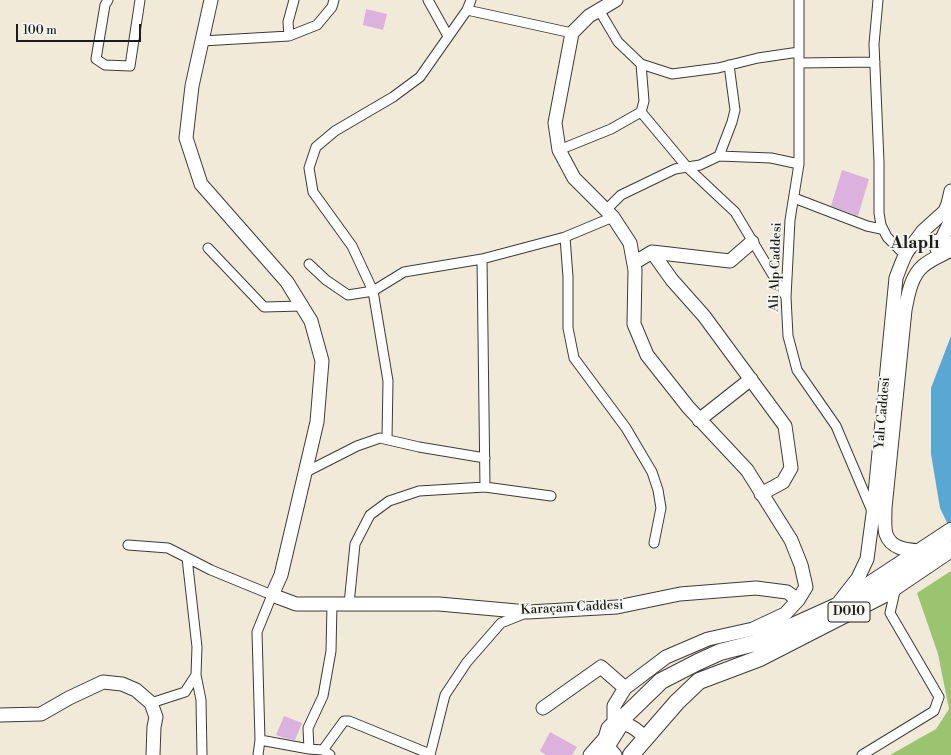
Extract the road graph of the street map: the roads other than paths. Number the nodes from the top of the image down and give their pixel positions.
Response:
1 (108, 0) edge
2 (140, 0) edge
3 (211, 0) edge
4 (294, 0) edge
5 (334, 0) edge
6 (428, 0) edge
7 (471, 0) edge
8 (616, 0) edge
9 (799, 0) edge
10 (878, 0) edge
11 (467, 10) junction
12 (599, 10) junction
13 (572, 32) junction
14 (289, 36) junction
15 (448, 36) junction
16 (202, 41) junction
17 (799, 52) junction
18 (875, 62) junction
19 (799, 63) junction
20 (641, 64) junction
21 (729, 65) junction
22 (641, 112) junction
23 (559, 150) junction
24 (719, 156) junction
25 (799, 164) junction
26 (687, 167) junction
27 (951, 191) edge
28 (794, 198) junction
29 (610, 213) junction
30 (951, 220) edge
31 (881, 226) junction
32 (565, 237) junction
33 (752, 242) junction
34 (946, 242) edge
35 (914, 243) junction
36 (208, 248) dead end
37 (951, 250) edge
38 (652, 252) junction
39 (905, 255) junction
40 (482, 259) junction
41 (634, 263) junction
42 (927, 263) junction
43 (309, 264) dead end
44 (373, 292) junction
45 (786, 297) junction
46 (302, 306) junction
47 (751, 379) junction
48 (699, 420) junction
49 (387, 439) junction
50 (485, 458) junction
51 (304, 473) junction
52 (485, 487) junction
53 (761, 494) junction
54 (551, 496) dead end
55 (874, 514) junction
56 (951, 531) edge
57 (654, 544) dead end
58 (128, 545) dead end
59 (951, 549) edge
60 (928, 552) junction
61 (187, 558) junction
62 (896, 587) junction
63 (272, 595) junction
64 (798, 600) junction
65 (332, 604) junction
66 (349, 604) junction
67 (837, 606) junction
68 (528, 612) junction
69 (196, 675) junction
70 (625, 688) junction
71 (151, 703) junction
72 (543, 708) dead end
73 (0, 715) edge
74 (618, 722) junction
75 (645, 738) junction
76 (260, 740) junction
77 (607, 748) edge
78 (310, 749) junction
79 (327, 752) edge
80 (430, 754) edge
81 (153, 755) edge
82 (202, 755) edge
83 (258, 755) edge
84 (590, 755) edge
85 (631, 755) edge
86 (862, 755) edge

1 - 2 street
3 - 16 street
4 - 14 street
5 - 14 street
6 - 15 street
7 - 11 street
8 - 12 street
9 - 17 street, Ali Alp Caddesi
10 - 18 street
11 - 13 street
11 - 15 street
12 - 13 street
12 - 20 street
13 - 23 street
14 - 16 street
15 - 44 street
16 - 46 street
17 - 19 street, Ali Alp Caddesi
17 - 21 street
18 - 19 street
18 - 31 street
19 - 25 street, Ali Alp Caddesi
20 - 21 street
20 - 22 street
21 - 24 street
22 - 23 street
22 - 26 street
23 - 29 street
24 - 25 street
24 - 26 street
25 - 28 street, Ali Alp Caddesi
26 - 29 street
26 - 33 street
27 - 35 street, Yalı Caddesi
28 - 31 street
28 - 45 street, Ali Alp Caddesi
29 - 32 street
29 - 41 street
30 - 34 street, Yalı Caddesi
31 - 39 street
32 - 40 street
32 - 57 street
33 - 38 street
33 - 45 street
34 - 35 street
34 - 42 street, Yalı Caddesi
35 - 39 street, Yalı Caddesi
36 - 46 street
37 - 42 street
38 - 41 street
38 - 47 street
39 - 42 street
39 - 55 street, Yalı Caddesi
40 - 44 street
40 - 50 street
41 - 48 street
42 - 60 street, Yalı Caddesi
43 - 44 street
44 - 49 street
45 - 55 street, Ali Alp Caddesi
46 - 51 street
47 - 48 street
47 - 53 street
48 - 53 street
49 - 50 street
49 - 51 street
50 - 52 street
51 - 63 street
52 - 54 street
52 - 66 street
53 - 64 street
55 - 67 street, Yalı Caddesi
56 - 60 highway, D010
58 - 61 street
59 - 60 highway, D010
60 - 62 highway, D010
60 - 67 highway, D010
61 - 63 street
61 - 69 street
62 - 75 highway, D010
62 - 86 street
63 - 65 street, Karaçam Caddesi
63 - 76 street
64 - 68 street, Karaçam Caddesi
64 - 70 street
65 - 66 street, Karaçam Caddesi
65 - 78 street
66 - 68 street, Karaçam Caddesi
67 - 74 highway, D010
68 - 80 street
69 - 71 street
69 - 82 street
70 - 72 street
70 - 74 street
71 - 73 street
71 - 81 street
74 - 75 street
74 - 77 highway, D010
75 - 85 highway, D010
76 - 78 street
76 - 83 street
77 - 84 street
78 - 79 street
79 - 80 street

